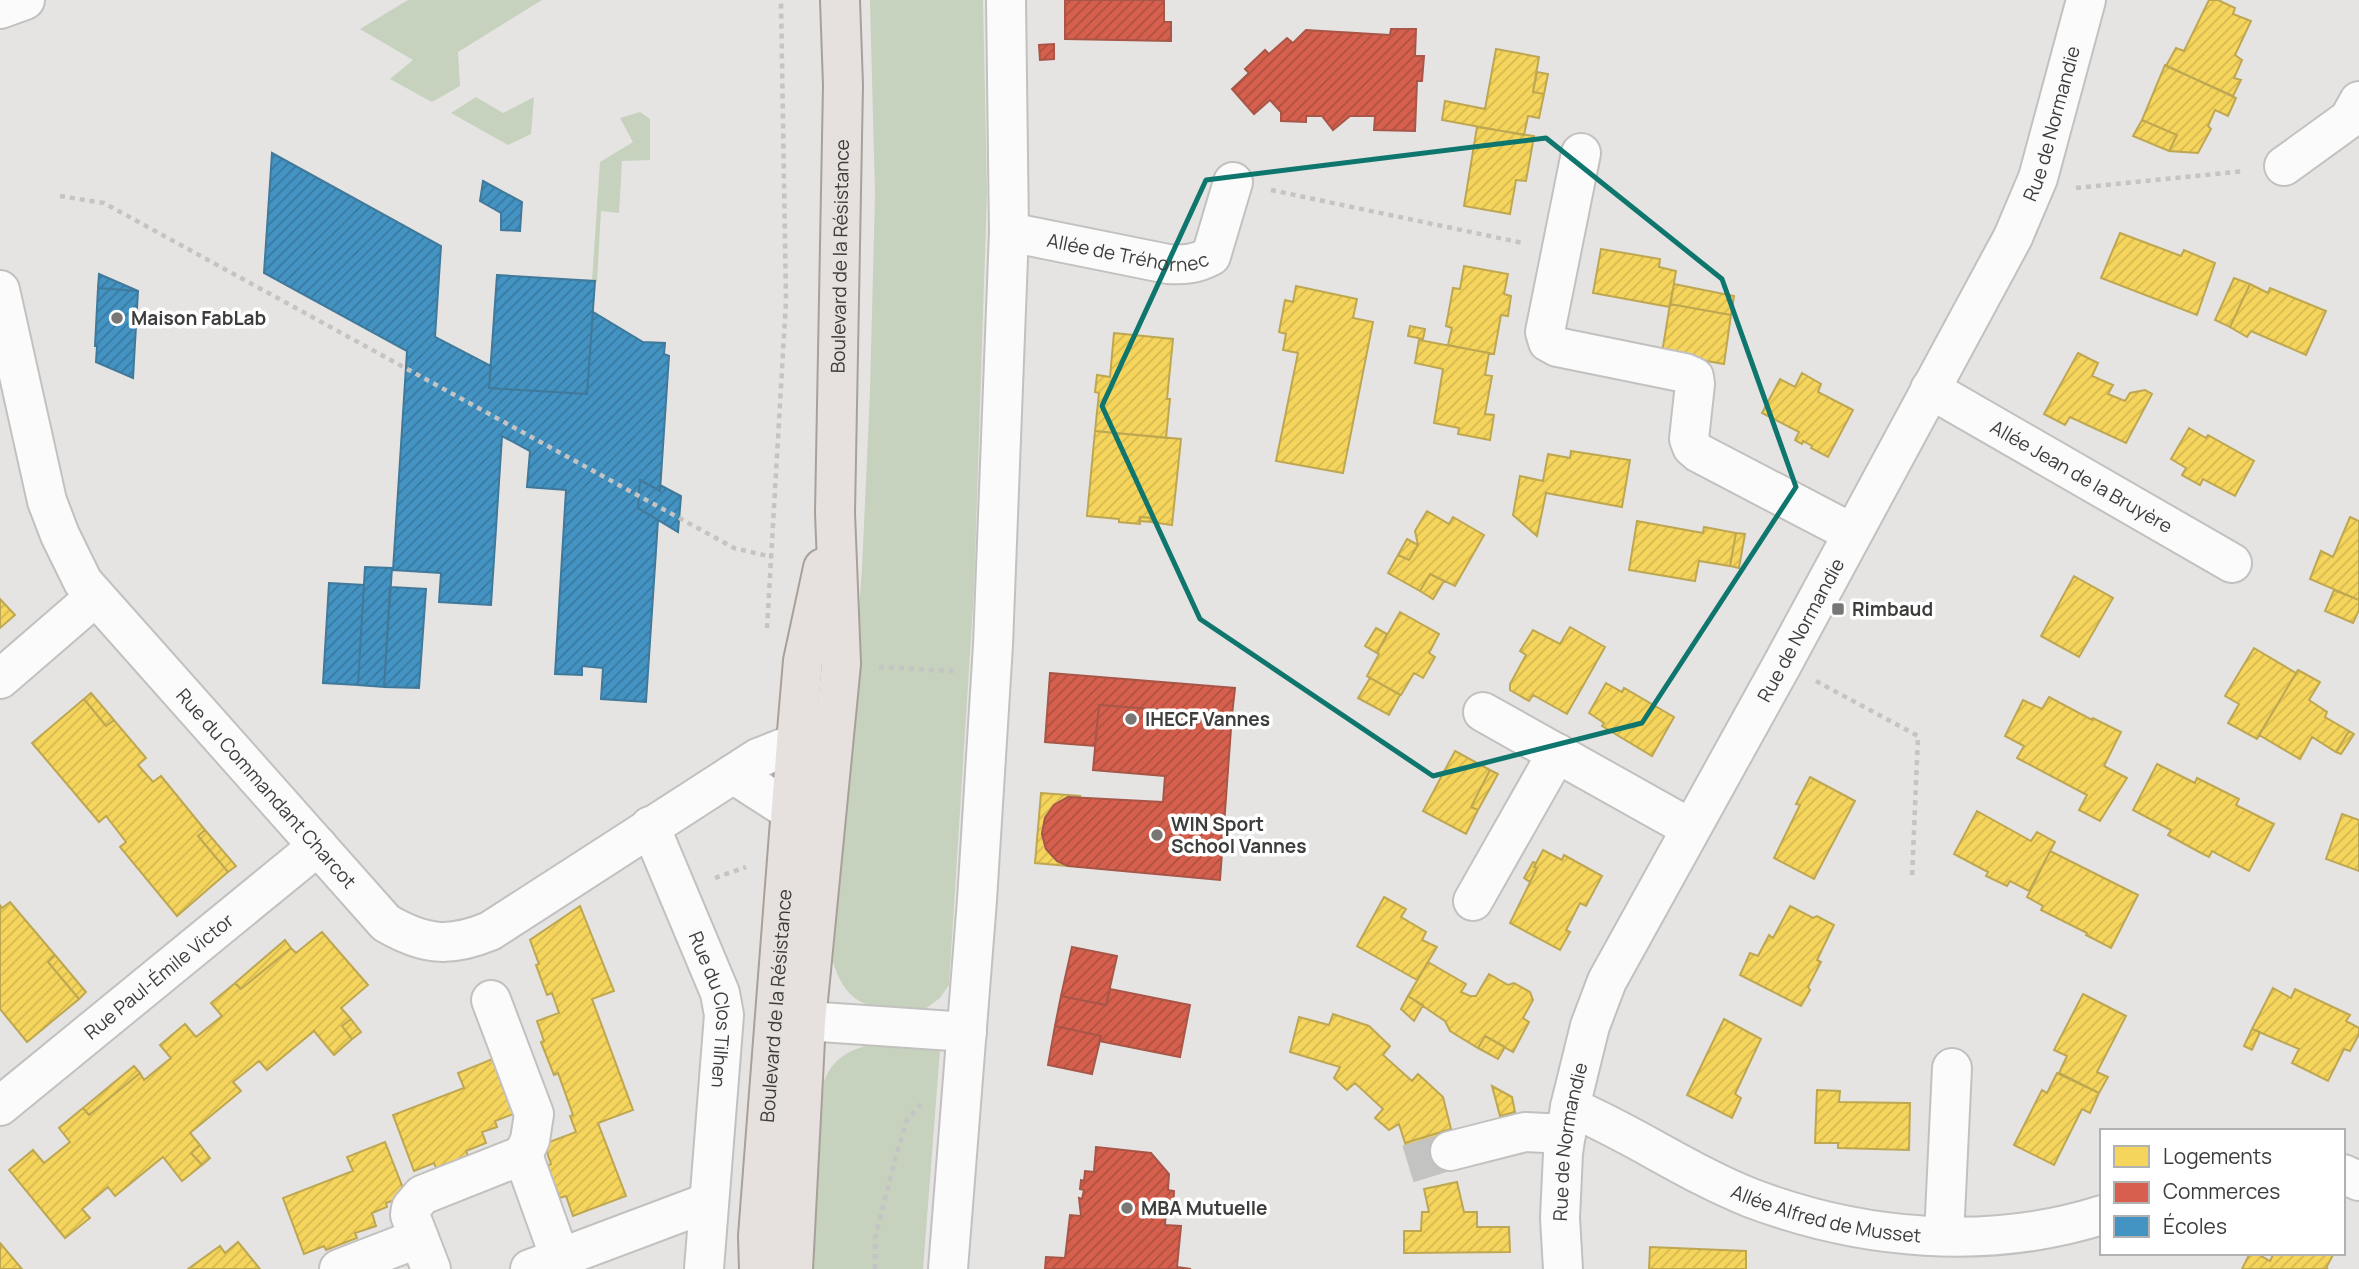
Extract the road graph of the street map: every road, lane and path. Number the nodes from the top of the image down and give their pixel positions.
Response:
1 (25, 0) edge
2 (781, 0) edge
3 (840, 0) edge
4 (1006, 0) edge
5 (2086, 0) edge
6 (0, 9) edge
7 (2359, 101) edge
8 (1581, 153) dead end
9 (2284, 166) joint
10 (2038, 178) junction
11 (1233, 182) joint
12 (60, 196) dead end
13 (1009, 232) junction
14 (1561, 251) junction
15 (0, 290) edge
16 (1930, 388) junction
17 (835, 513) junction
18 (1852, 533) junction
19 (772, 557) junction
20 (2232, 564) dead end
21 (95, 597) junction
22 (767, 634) dead end
23 (1783, 663) junction
24 (0, 679) edge
25 (1483, 712) dead end
26 (796, 743) junction
27 (1557, 753) junction
28 (832, 763) junction
29 (733, 774) junction
30 (792, 812) junction
31 (650, 826) junction
32 (1690, 828) junction
33 (318, 846) junction
34 (1912, 878) dead end
35 (1473, 901) dead end
36 (491, 1000) dead end
37 (806, 1021) junction
38 (967, 1032) junction
39 (1952, 1068) dead end
40 (962, 1090) junction
41 (0, 1106) edge
42 (1568, 1121) junction
43 (1450, 1152) tunnel mouth
44 (523, 1155) junction
45 (709, 1202) junction
46 (2100, 1216) edge
47 (1944, 1236) junction
48 (425, 1253) edge
49 (545, 1263) edge
50 (339, 1269) edge
51 (704, 1269) edge
52 (759, 1269) edge
53 (793, 1269) edge
54 (876, 1269) edge
55 (947, 1269) edge
56 (1563, 1269) edge

1 - 6 street
2 - 19 path
3 - 17 main road, Boulevard de la Résistance
4 - 13 street
5 - 10 street, Rue de Normandie
7 - 9 street
8 - 14 street
9 - 10 path
10 - 16 street, Rue de Normandie
11 - 13 street, Allée de Tréhornec
11 - 14 path
12 - 19 path
13 - 38 street
14 - 18 street
15 - 21 street, Rue du Commandant Charcot
16 - 18 street, Rue de Normandie
16 - 20 street, Allée Jean de la Bruyère
17 - 26 main road, Boulevard de la Résistance
17 - 28 main road, Boulevard de la Résistance
18 - 23 street, Rue de Normandie
19 - 22 path
21 - 24 street
21 - 33 street, Rue du Commandant Charcot
23 - 32 street, Rue de Normandie
23 - 34 path
25 - 27 street
26 - 28 street
26 - 29 street, Rue du Commandant Charcot
26 - 30 main road, Boulevard de la Résistance
27 - 32 street
27 - 35 street
28 - 37 main road, Boulevard de la Résistance
29 - 30 street
29 - 31 street, Rue du Commandant Charcot
30 - 52 main road, Boulevard de la Résistance
31 - 33 street, Rue du Commandant Charcot
31 - 45 street, Rue du Clos Tilhen
32 - 42 street, Rue de Normandie
33 - 41 street, Rue Paul-Émile Victor
36 - 44 street
37 - 38 street
37 - 53 main road, Boulevard de la Résistance
38 - 40 street
39 - 47 street
40 - 54 path
40 - 55 street
42 - 43 street
42 - 47 street, Allée Alfred de Musset
42 - 56 street, Rue de Normandie
44 - 48 street
44 - 49 street
45 - 49 street
45 - 51 street, Rue du Clos Tilhen
46 - 47 street, Allée Alfred de Musset
48 - 50 street

